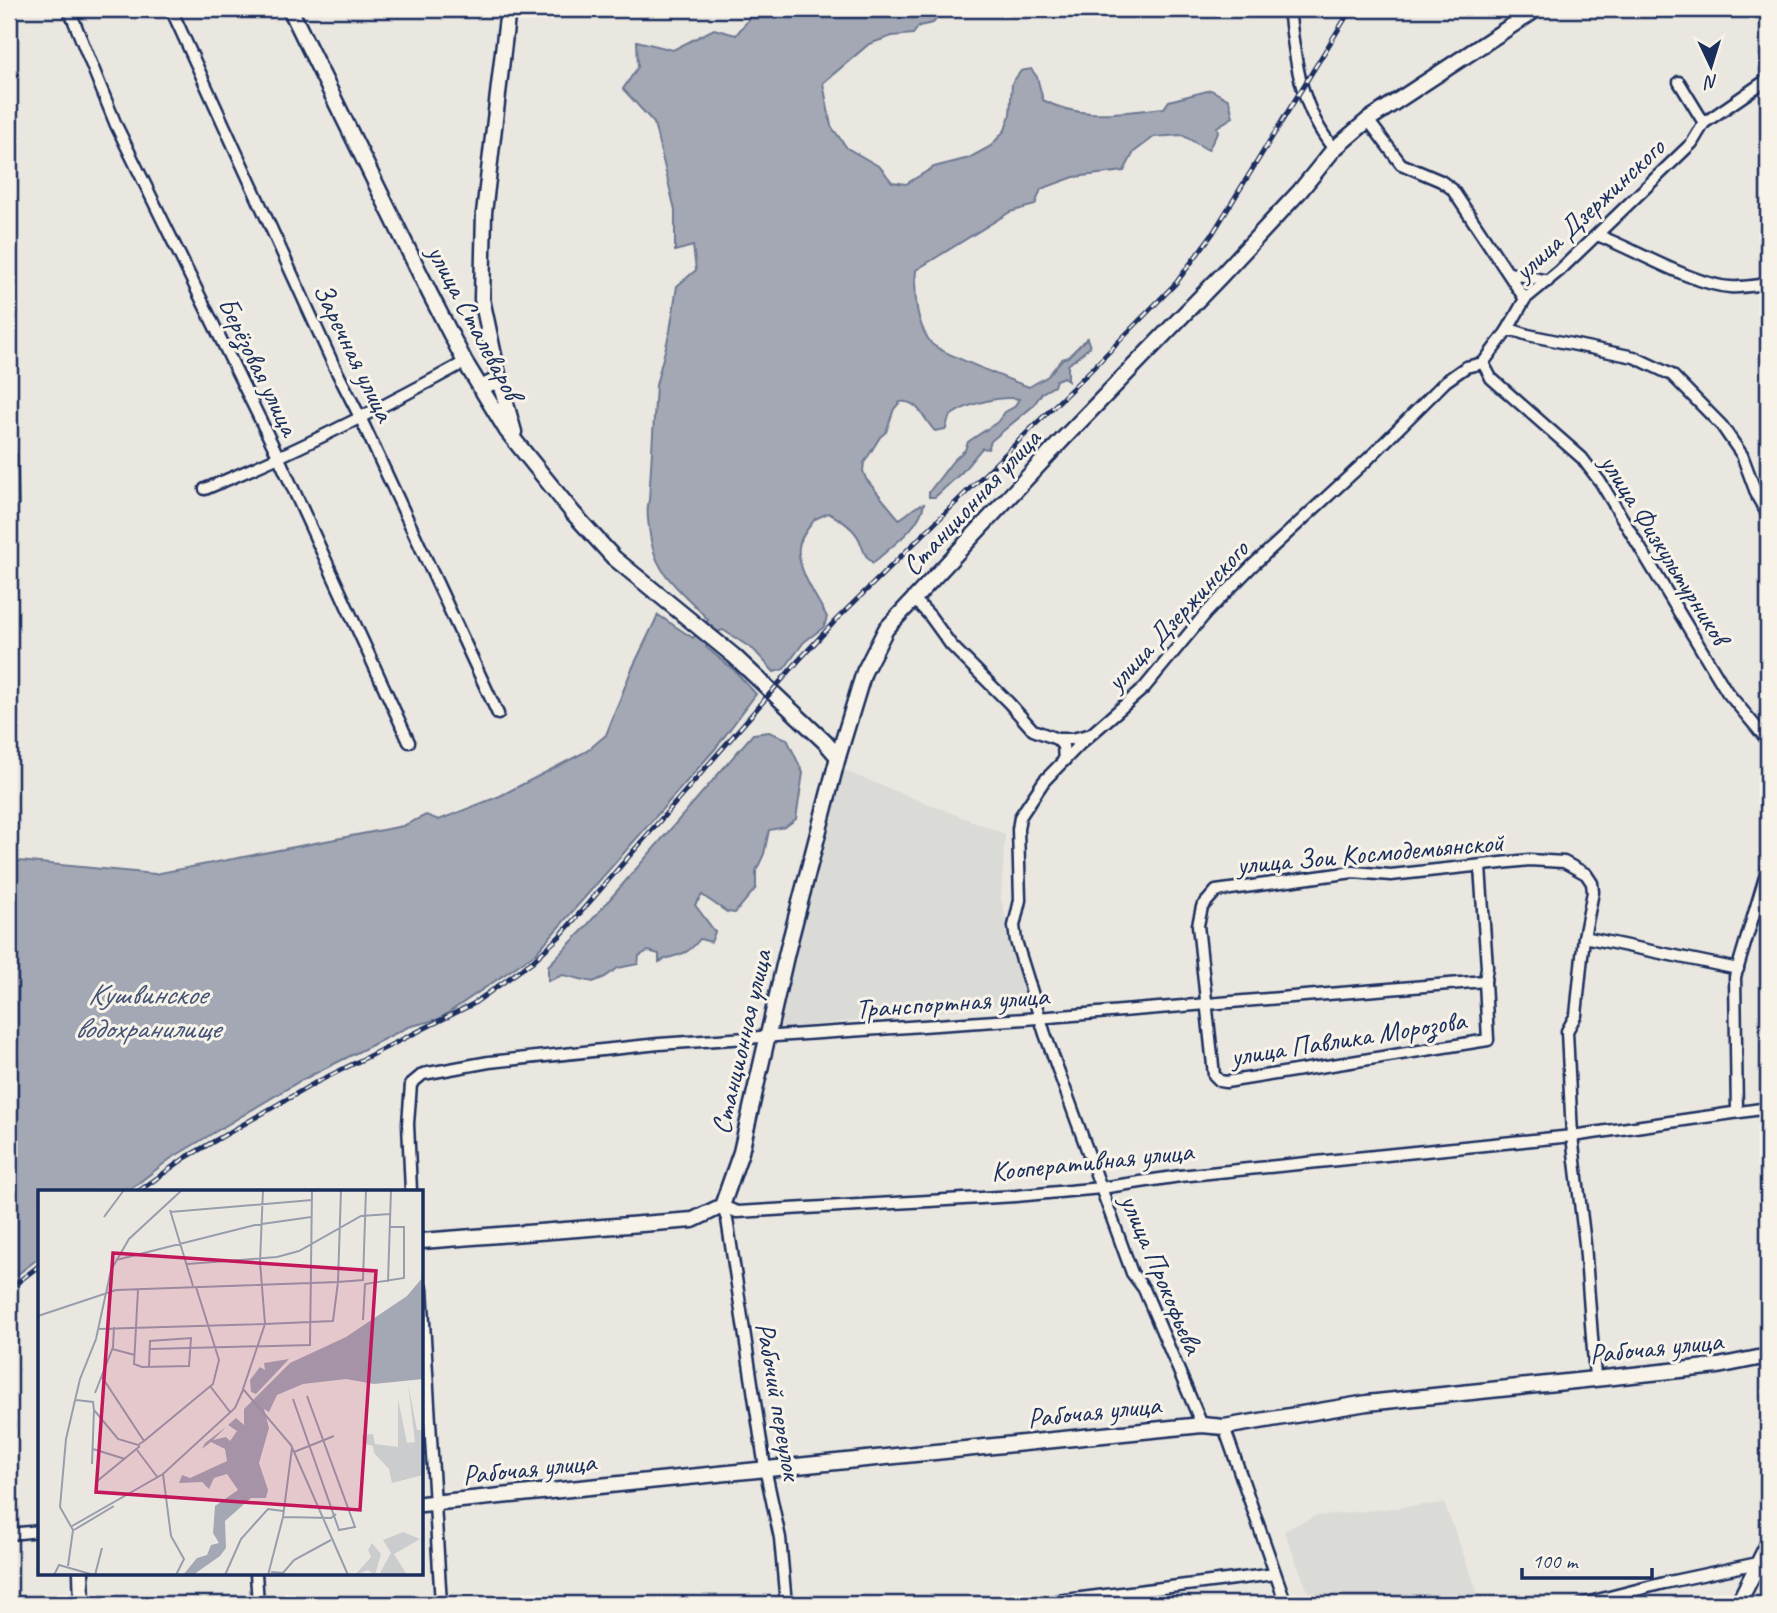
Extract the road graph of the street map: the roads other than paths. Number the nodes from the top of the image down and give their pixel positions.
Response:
1 (69, 9) edge
2 (171, 9) edge
3 (290, 9) edge
4 (508, 9) edge
5 (1289, 9) edge
6 (1537, 9) edge
7 (1768, 79) edge
8 (1679, 82) dead end
9 (1368, 120) junction
10 (1704, 123) junction
11 (1334, 149) junction
12 (1597, 235) junction
13 (1509, 273) junction
14 (1548, 281) junction
15 (1768, 284) edge
16 (1525, 299) junction
17 (1512, 331) junction
18 (465, 362) junction
19 (1483, 363) junction
20 (499, 379) junction
21 (481, 388) junction
22 (361, 419) junction
23 (517, 443) junction
24 (279, 458) junction
25 (205, 489) dead end
26 (1768, 515) edge
27 (914, 599) junction
28 (498, 714) dead end
29 (1089, 734) junction
30 (1057, 739) junction
31 (1768, 739) edge
32 (409, 742) dead end
33 (838, 757) junction
34 (1064, 761) junction
35 (1480, 867) junction
36 (1768, 867) edge
37 (1584, 937) junction
38 (1016, 941) joint
39 (1738, 969) junction
40 (1485, 981) junction
41 (1208, 1004) junction
42 (1040, 1018) junction
43 (769, 1037) junction
44 (1217, 1079) joint
45 (1768, 1108) edge
46 (1737, 1112) junction
47 (1572, 1136) junction
48 (1101, 1188) junction
49 (411, 1190) edge
50 (722, 1206) junction
51 (424, 1241) edge
52 (1768, 1356) edge
53 (424, 1360) edge
54 (1595, 1377) junction
55 (1202, 1425) junction
56 (1224, 1427) junction
57 (765, 1468) junction
58 (428, 1503) edge
59 (38, 1531) edge
60 (9, 1534) edge
61 (1768, 1545) edge
62 (1758, 1563) junction
63 (81, 1574) edge
64 (256, 1574) edge
65 (1275, 1574) junction
66 (82, 1604) edge
67 (258, 1604) edge
68 (441, 1604) edge
69 (786, 1604) edge
70 (1033, 1604) edge
71 (1286, 1604) edge
72 (1582, 1604) edge
73 (1738, 1604) edge

1 - 24 street, Берёзовая улица
2 - 22 street, Заречная улица
3 - 18 street, улица Сталеваров
4 - 20 street
5 - 11 street
6 - 9 street, Станционная улица
7 - 10 street
8 - 10 street
9 - 11 street, Станционная улица
9 - 13 street
10 - 12 street, улица Дзержинского
11 - 27 street, Станционная улица
12 - 14 street, улица Дзержинского
12 - 15 street
13 - 14 street
13 - 16 street
14 - 16 street, улица Дзержинского
16 - 17 street, улица Дзержинского
17 - 19 street
17 - 26 street
18 - 21 street, улица Сталеваров
18 - 22 street
19 - 29 street, улица Дзержинского
19 - 31 street, улица Физкультурников
20 - 21 street
20 - 23 street
21 - 23 street, улица Сталеваров
22 - 24 street
22 - 28 street, Заречная улица
23 - 33 street, улица Сталеваров
24 - 25 street
24 - 32 street, Берёзовая улица
27 - 30 street
27 - 33 street, Станционная улица
29 - 30 street
29 - 34 street, улица Дзержинского
30 - 34 street
33 - 43 street, Станционная улица
34 - 38 street, улица Дзержинского
35 - 37 street, улица Зои Космодемьянской
35 - 40 street
35 - 41 street, улица Зои Космодемьянской
36 - 39 street
37 - 39 street
37 - 47 street
38 - 42 street, улица Прокофьева
39 - 46 street
40 - 41 street, Транспортная улица
40 - 44 street, улица Павлика Морозова
41 - 42 street, Транспортная улица
41 - 44 street, улица Зои Космодемьянской
42 - 43 street, Транспортная улица
42 - 48 street, улица Прокофьева
43 - 49 street, Транспортная улица
43 - 50 street, Станционная улица
45 - 46 street, Кооперативная улица
46 - 47 street, Кооперативная улица
47 - 48 street, Кооперативная улица
47 - 54 street
48 - 50 street, Кооперативная улица
48 - 55 street, улица Прокофьева
50 - 51 street
50 - 57 street, Рабочий переулок
52 - 54 street, Рабочая улица
53 - 58 street
54 - 56 street, Рабочая улица
55 - 56 street, Рабочая улица
55 - 57 street, Рабочая улица
56 - 65 street
57 - 58 street, Рабочая улица
57 - 69 street, Рабочий переулок
58 - 68 street
59 - 60 street
61 - 62 street
62 - 72 street
62 - 73 street
63 - 66 street
64 - 67 street
65 - 70 street
65 - 71 street

